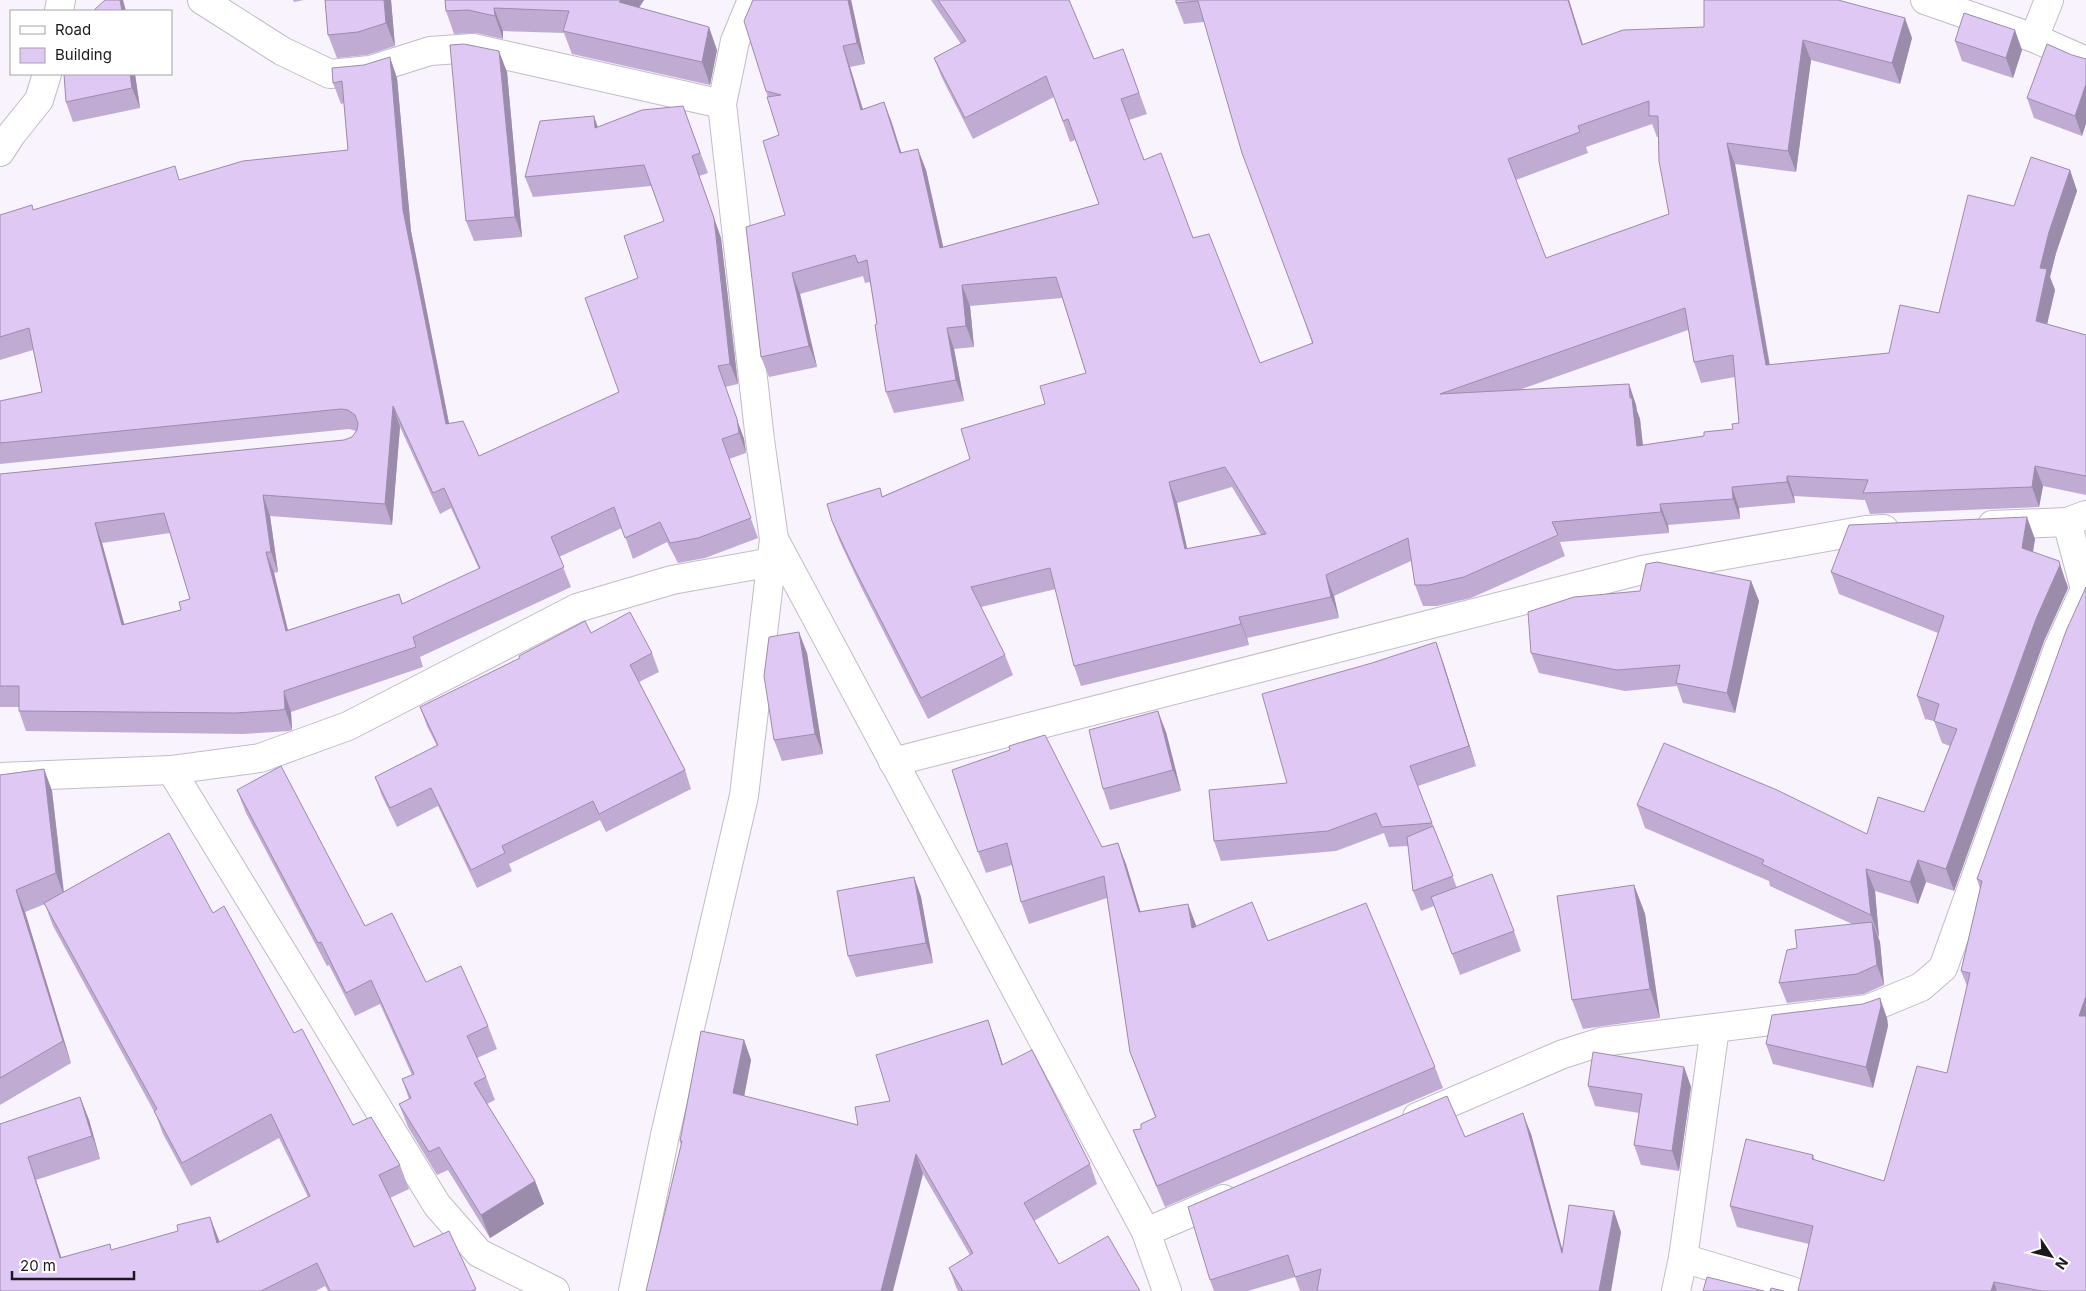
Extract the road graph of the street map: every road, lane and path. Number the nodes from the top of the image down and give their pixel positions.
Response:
1 (202, 0) edge
2 (752, 0) edge
3 (1925, 0) edge
4 (2049, 0) edge
5 (2034, 38) junction
6 (2086, 61) edge
7 (47, 75) edge
8 (722, 104) junction
9 (0, 152) edge
10 (2076, 518) edge
11 (1971, 526) edge
12 (1914, 528) edge
13 (773, 550) junction
14 (893, 762) junction
15 (170, 770) junction
16 (0, 777) edge
17 (1715, 1028) junction
18 (1391, 1128) edge
19 (1246, 1189) edge
20 (1146, 1232) junction
21 (1683, 1258) junction
22 (555, 1291) edge
23 (633, 1291) edge
24 (1167, 1291) edge
25 (1676, 1291) edge
26 (1792, 1291) edge

1 - 8 street
2 - 8 street
3 - 5 street
4 - 5 street
5 - 6 street
7 - 9 street
8 - 13 street
10 - 11 street
10 - 17 street
12 - 14 street
13 - 14 street
13 - 15 street
13 - 23 street
14 - 20 street
15 - 16 street
15 - 22 street
17 - 18 street
17 - 21 street
19 - 20 street
20 - 24 street
21 - 25 street
21 - 26 street

